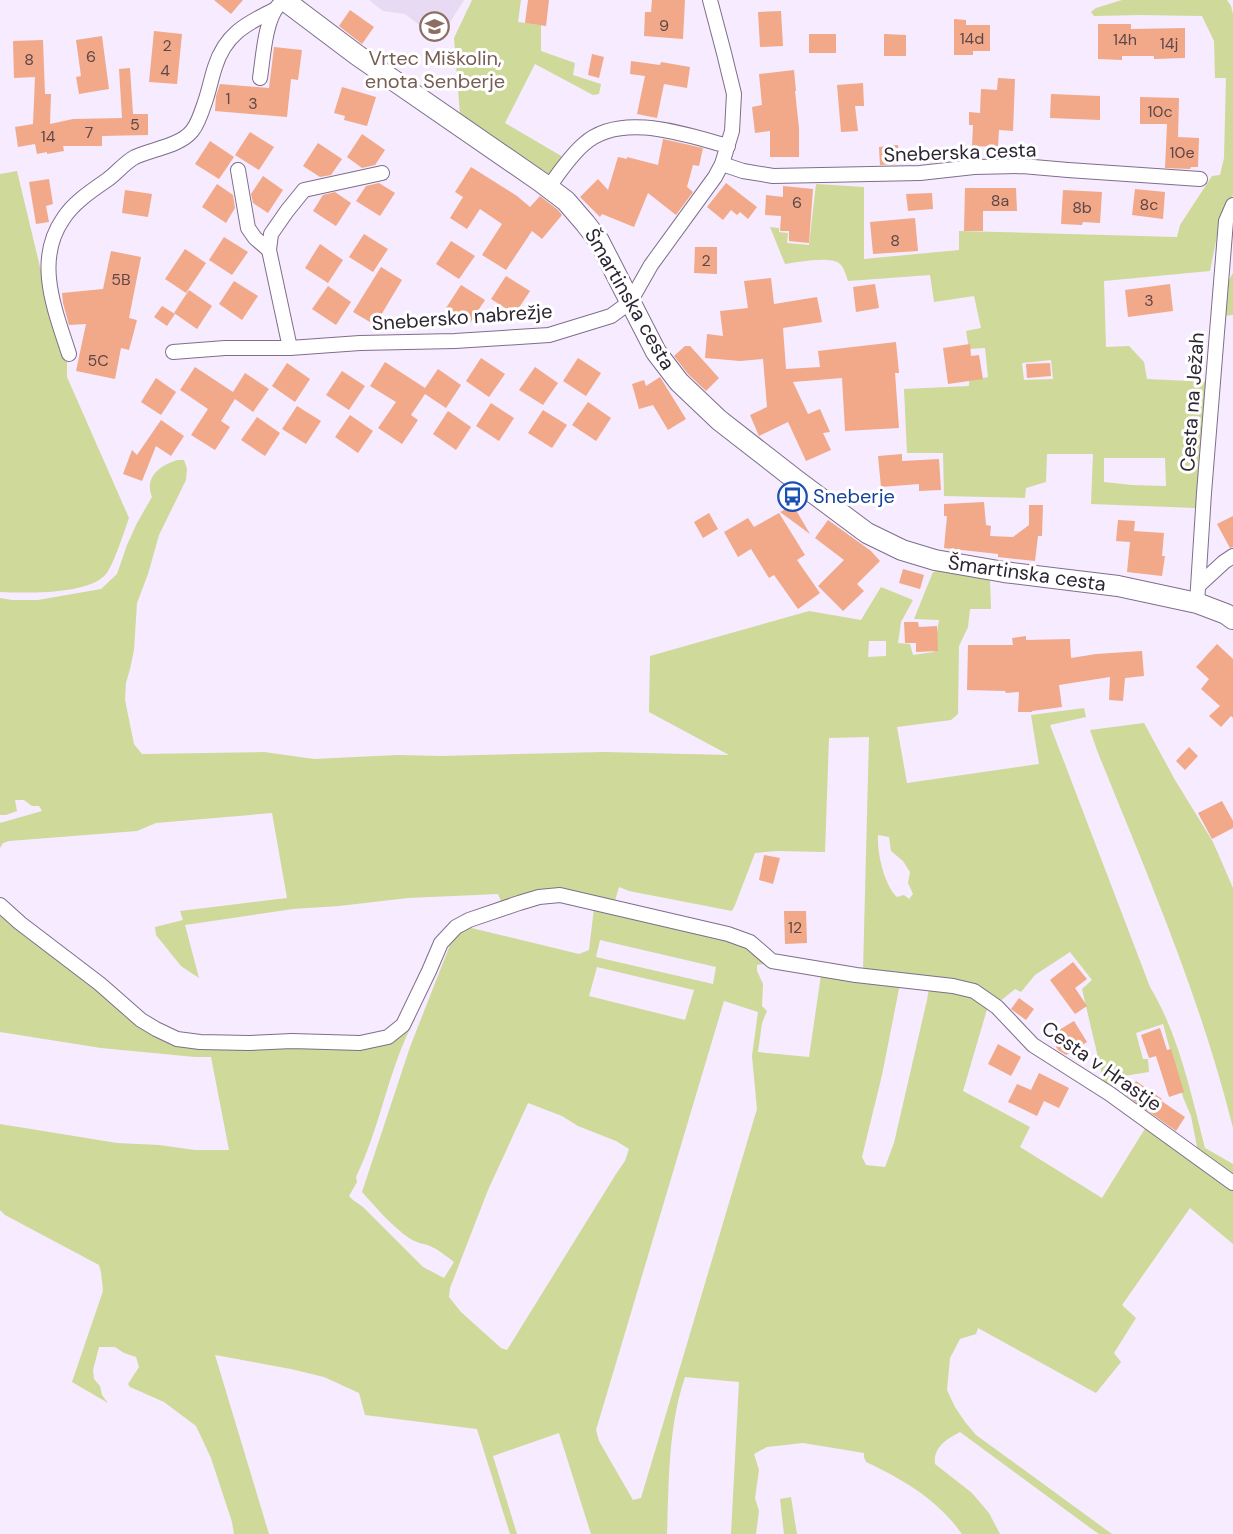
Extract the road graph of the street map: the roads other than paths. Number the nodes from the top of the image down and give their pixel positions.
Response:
1 (710, 0) edge
2 (280, 3) edge
3 (260, 78) dead end
4 (728, 146) junction
5 (722, 164) junction
6 (238, 170) dead end
7 (382, 173) dead end
8 (1200, 179) dead end
9 (548, 188) junction
10 (1233, 205) edge
11 (269, 250) junction
12 (630, 302) junction
13 (290, 348) junction
14 (173, 352) dead end
15 (69, 354) dead end
16 (1233, 556) edge
17 (1198, 594) junction
18 (1231, 614) edge
19 (0, 905) edge
20 (1233, 1184) edge

1 - 4 street
2 - 3 street
2 - 9 main road, Šmartinska cesta
2 - 15 street
4 - 5 street
4 - 9 street
5 - 8 street, Sneberska cesta
5 - 12 street
6 - 11 street
7 - 11 street
9 - 12 main road, Šmartinska cesta
10 - 17 street, Cesta na Ježah
11 - 13 street
12 - 13 street, Snebersko nabrežje
12 - 17 main road, Šmartinska cesta
13 - 14 street, Snebersko nabrežje
16 - 17 street
17 - 18 main road, Šmartinska cesta
19 - 20 street, Cesta v Hrastje

